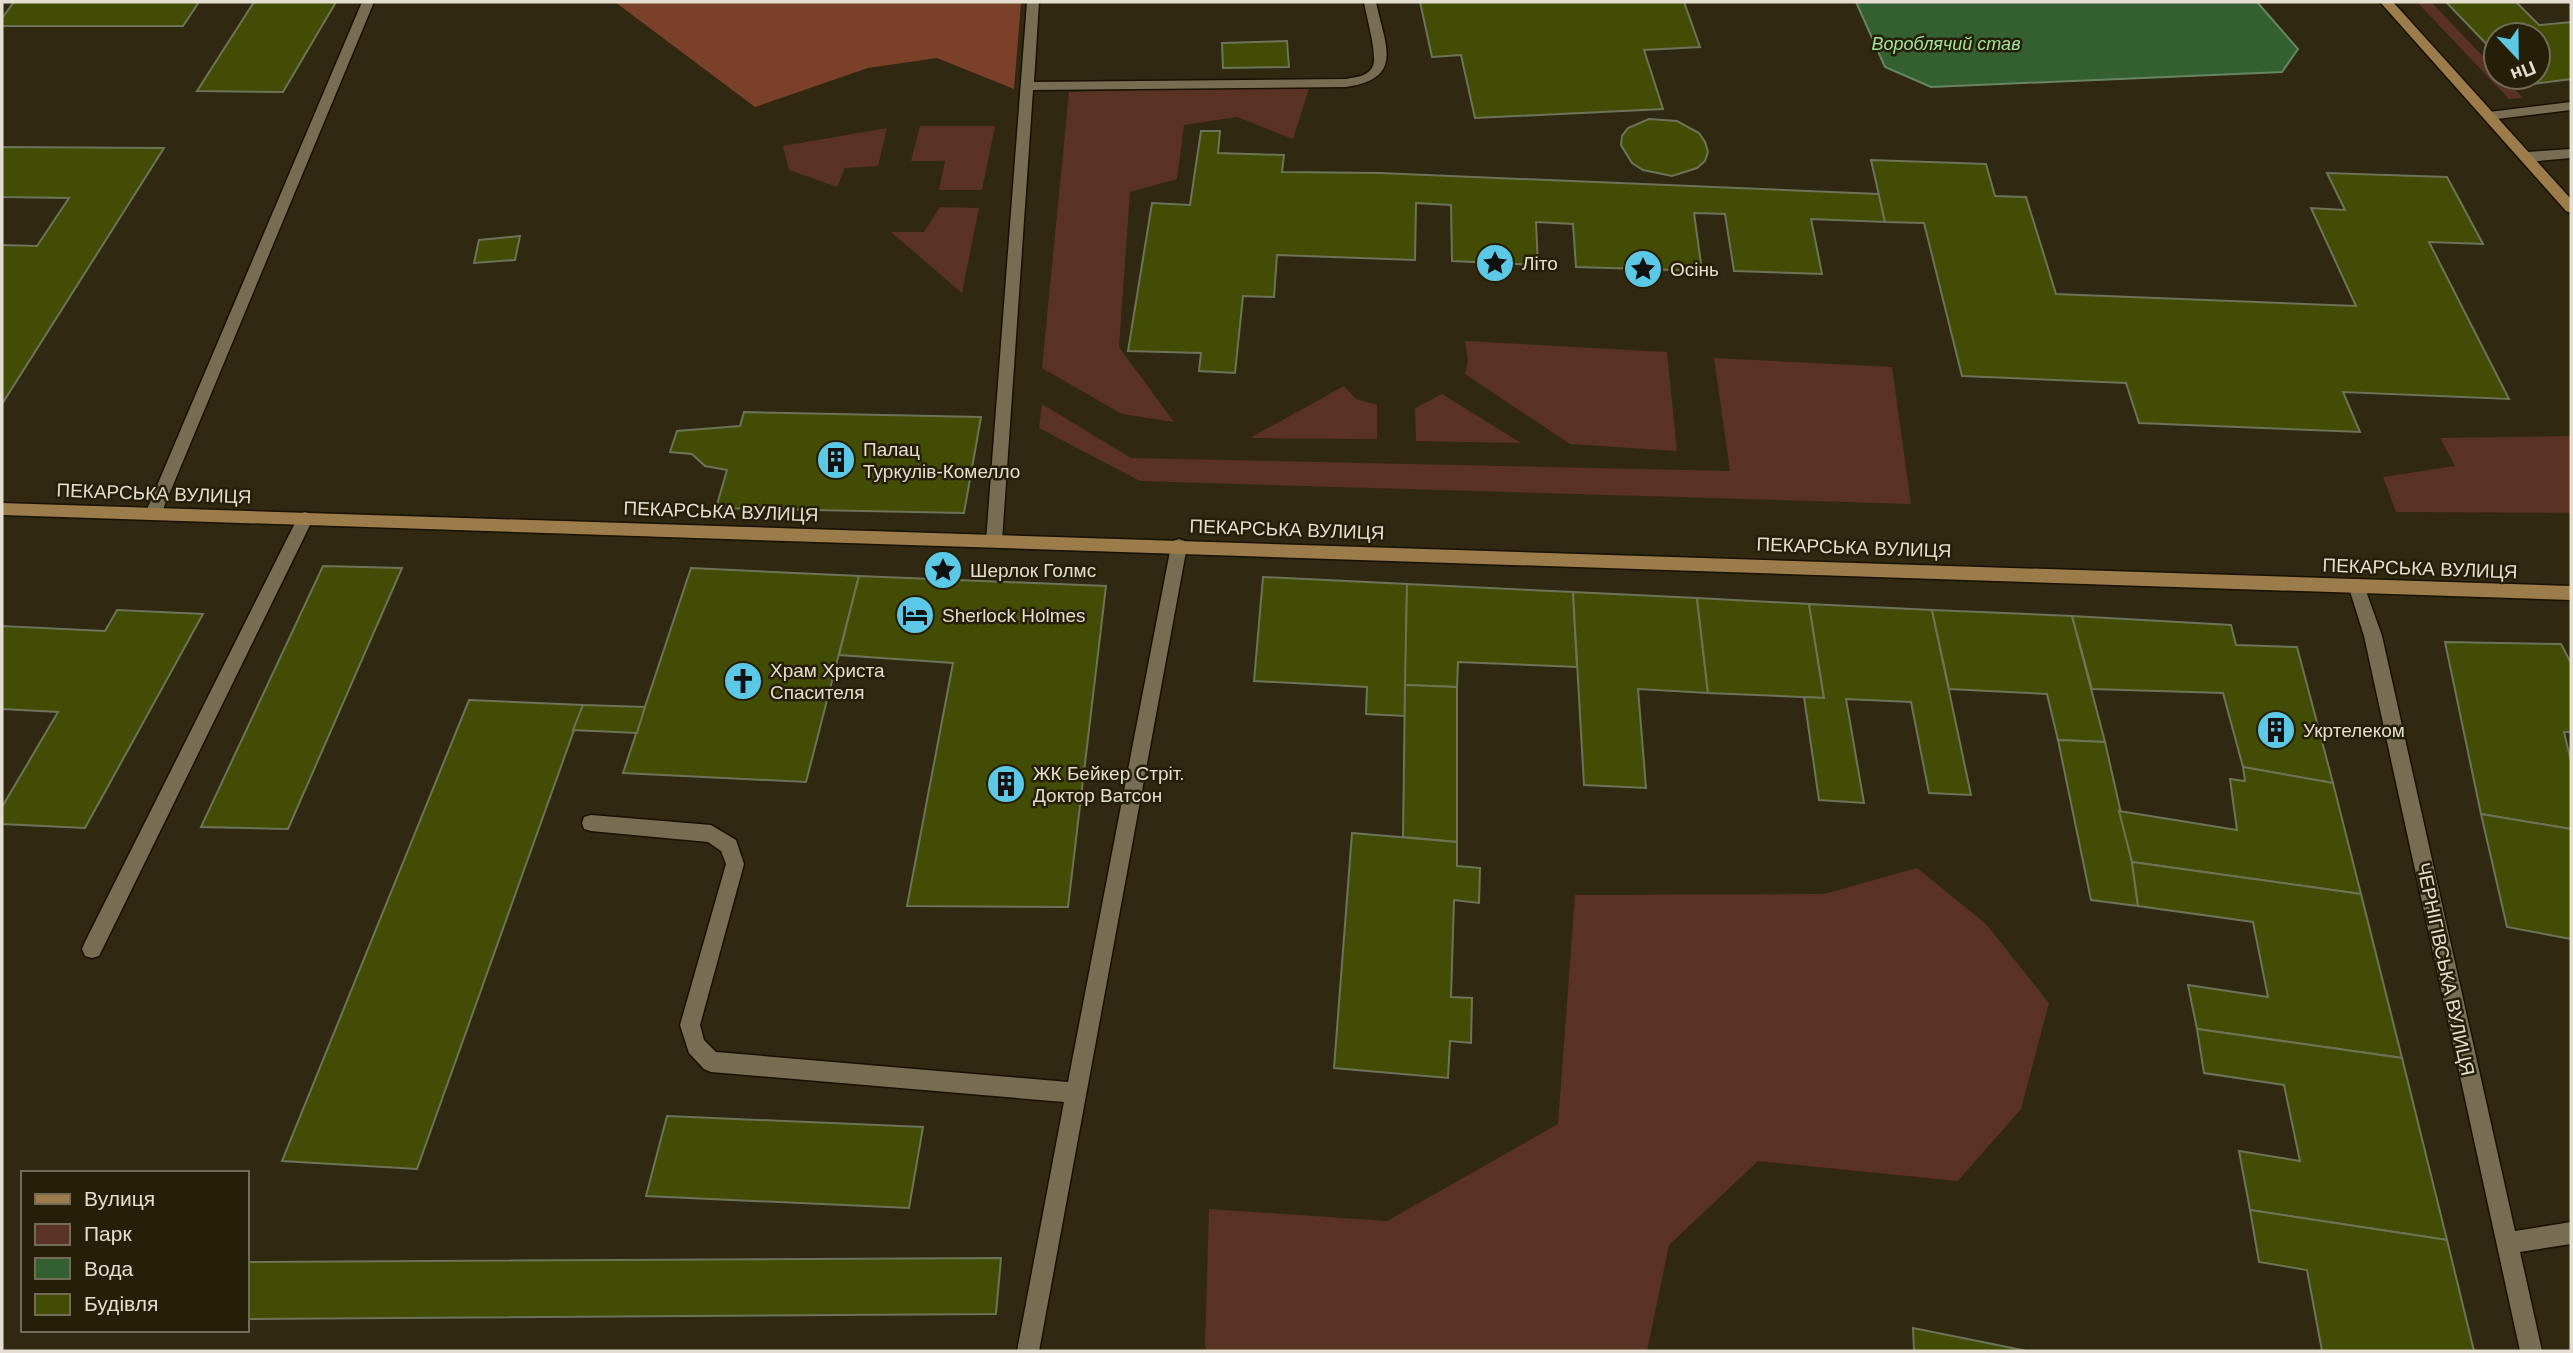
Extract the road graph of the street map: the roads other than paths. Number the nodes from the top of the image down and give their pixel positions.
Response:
1 (368, 2) edge
2 (1033, 2) edge
3 (1370, 2) edge
4 (2386, 2) edge
5 (1026, 86) junction
6 (2571, 106) edge
7 (2489, 116) junction
8 (2571, 153) edge
9 (2527, 157) junction
10 (2571, 208) edge
11 (2, 509) edge
12 (153, 514) junction
13 (305, 519) junction
14 (993, 541) junction
15 (1179, 546) junction
16 (2357, 588) junction
17 (2571, 593) edge
18 (591, 823) dead end
19 (92, 950) dead end
20 (1076, 1093) junction
21 (2571, 1233) edge
22 (2506, 1243) junction
23 (1028, 1351) edge
24 (2531, 1351) edge

1 - 12 street
2 - 5 street
3 - 5 street
4 - 7 street
5 - 14 street
6 - 7 street
7 - 9 street
8 - 9 street
9 - 10 street
11 - 12 street, ПЕКАРСЬКА ВУЛИЦЯ
12 - 13 street, ПЕКАРСЬКА ВУЛИЦЯ
13 - 14 street, ПЕКАРСЬКА ВУЛИЦЯ
13 - 19 street
14 - 15 street, ПЕКАРСЬКА ВУЛИЦЯ
15 - 16 street, ПЕКАРСЬКА ВУЛИЦЯ
15 - 20 street
16 - 17 street, ПЕКАРСЬКА ВУЛИЦЯ
16 - 22 street, ЧЕРНІГІВСЬКА ВУЛИЦЯ
18 - 20 street
20 - 23 street
21 - 22 street
22 - 24 street, ЧЕРНІГІВСЬКА ВУЛИЦЯ

